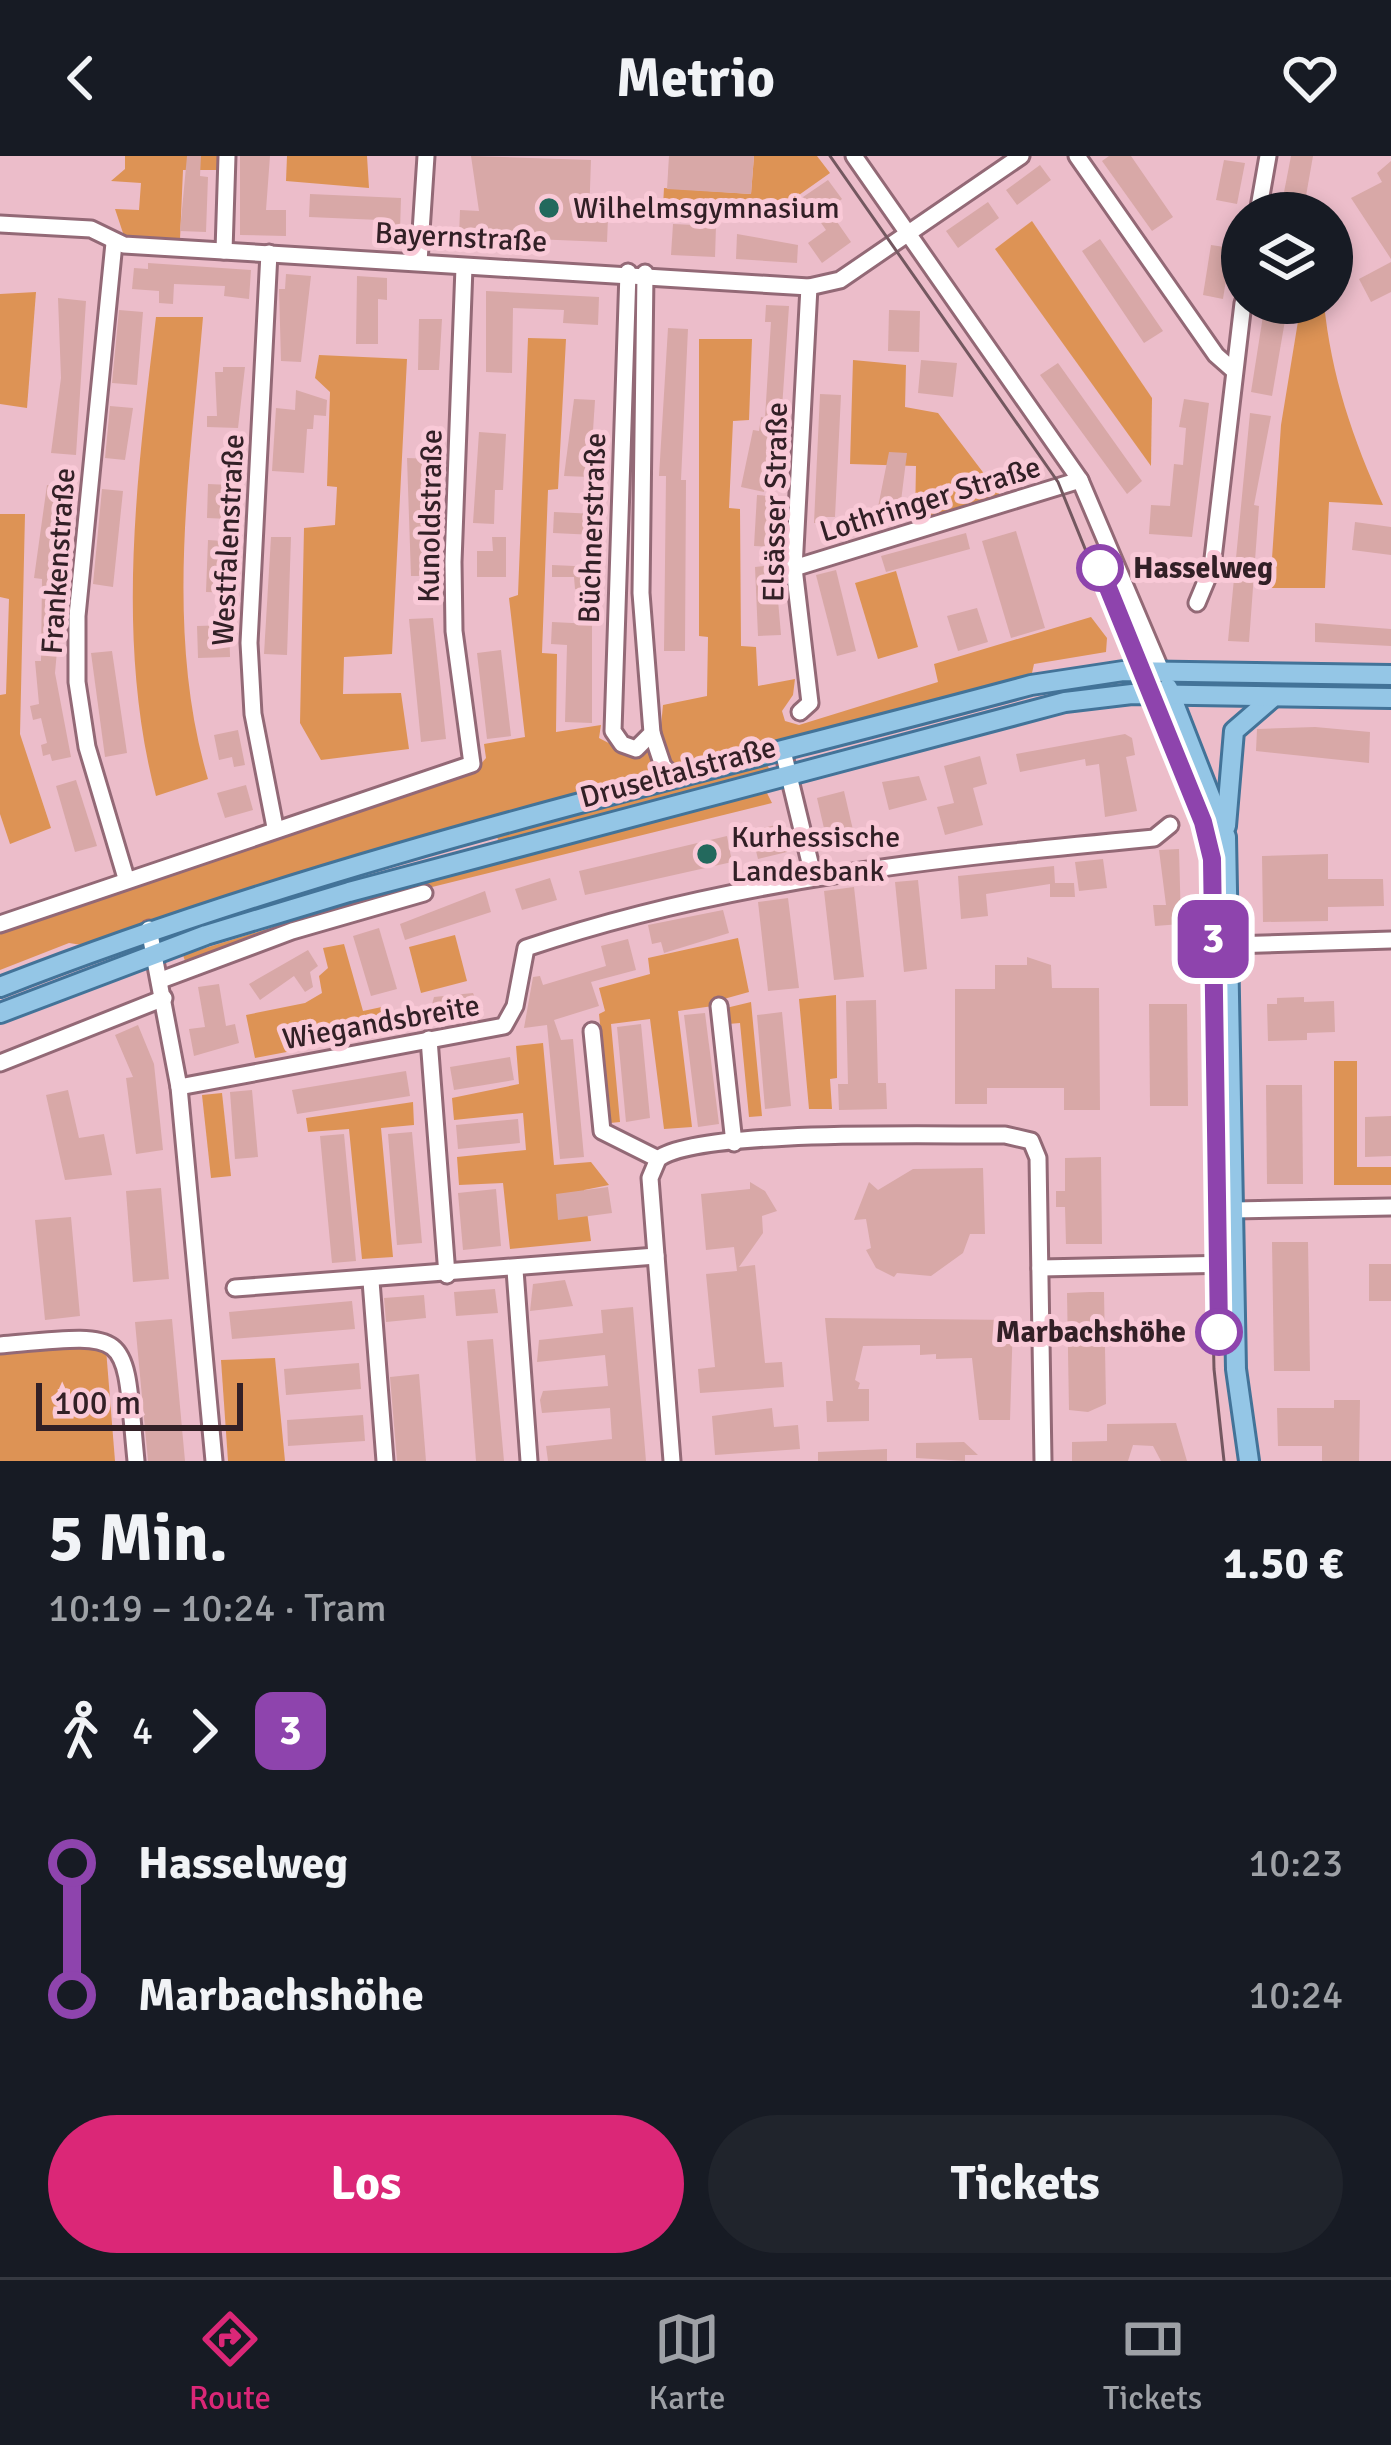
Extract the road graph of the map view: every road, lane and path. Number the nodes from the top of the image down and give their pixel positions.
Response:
1 (227, 156) edge
2 (425, 156) edge
3 (854, 156) edge
4 (1021, 156) edge
5 (1077, 156) edge
6 (1268, 156) edge
7 (1262, 192) edge
8 (0, 224) edge
9 (909, 233) junction
10 (114, 243) junction
11 (224, 250) junction
12 (269, 253) junction
13 (419, 262) junction
14 (464, 267) junction
15 (637, 273) junction
16 (809, 287) junction
17 (1240, 324) edge
18 (1233, 370) junction
19 (1080, 480) junction
20 (794, 568) junction
21 (1197, 603) dead end
22 (1162, 673) junction
23 (1391, 675) edge
24 (1171, 695) junction
25 (1391, 698) edge
26 (1271, 699) junction
27 (800, 712) dead end
28 (652, 734) junction
29 (783, 751) junction
30 (788, 773) junction
31 (676, 779) junction
32 (1170, 825) dead end
33 (275, 827) junction
34 (1226, 837) junction
35 (813, 875) junction
36 (126, 878) junction
37 (424, 893) dead end
38 (0, 924) edge
39 (149, 929) junction
40 (1391, 940) edge
41 (1230, 945) junction
42 (155, 953) junction
43 (161, 980) junction
44 (0, 987) edge
45 (164, 998) junction
46 (719, 1006) dead end
47 (0, 1013) edge
48 (592, 1031) dead end
49 (428, 1040) junction
50 (0, 1063) edge
51 (179, 1087) junction
52 (734, 1143) junction
53 (658, 1160) junction
54 (1391, 1207) edge
55 (1234, 1210) junction
56 (656, 1256) junction
57 (1234, 1264) junction
58 (1040, 1268) junction
59 (514, 1270) junction
60 (447, 1275) junction
61 (371, 1281) junction
62 (235, 1288) dead end
63 (0, 1346) edge
64 (136, 1461) edge
65 (214, 1461) edge
66 (385, 1461) edge
67 (529, 1461) edge
68 (672, 1461) edge
69 (1043, 1461) edge
70 (1249, 1461) edge

1 - 11 street
2 - 13 street
3 - 9 street
4 - 9 street, Bayernstraße
5 - 18 street
6 - 7 street
8 - 10 street, Bayernstraße
9 - 16 street, Bayernstraße
9 - 19 street
10 - 11 street, Bayernstraße
10 - 36 street, Frankenstraße
11 - 12 street, Bayernstraße
12 - 13 street, Bayernstraße
12 - 33 street, Westfalenstraße
13 - 14 street, Bayernstraße
14 - 15 street, Bayernstraße
14 - 33 street, Kunoldstraße
15 - 16 street, Bayernstraße
15 - 28 street, Büchnerstraße
15 - 28 street, Büchnerstraße
16 - 20 street, Elsässer Straße
17 - 18 street
18 - 21 street
19 - 20 street, Lothringer Straße
19 - 22 street
20 - 27 street, Elsässer Straße
22 - 23 main road, Druseltalstraße
22 - 24 main road
22 - 29 main road, Druseltalstraße
24 - 26 main road, Druseltalstraße
24 - 30 main road, Druseltalstraße
24 - 34 main road
25 - 26 main road, Druseltalstraße
26 - 34 main road
28 - 31 street, Büchnerstraße
29 - 30 street
29 - 31 main road, Druseltalstraße
30 - 35 street
30 - 42 main road, Druseltalstraße
31 - 39 main road, Druseltalstraße
32 - 35 street, Wiegandsbreite
33 - 36 street
34 - 41 main road
35 - 49 street, Wiegandsbreite
36 - 38 street
37 - 43 street
39 - 42 street
39 - 44 main road, Druseltalstraße
40 - 41 street
41 - 55 main road
42 - 43 street
42 - 47 main road, Druseltalstraße
43 - 45 street
45 - 50 street
45 - 51 street
46 - 52 street
48 - 53 street
49 - 51 street, Wiegandsbreite
49 - 60 street
51 - 65 street
52 - 53 street
52 - 58 street
53 - 56 street
54 - 55 street
55 - 57 main road
56 - 59 street
56 - 68 street
57 - 58 street
57 - 70 main road
58 - 69 street
59 - 60 street
59 - 67 street
60 - 61 street
61 - 62 street
61 - 66 street
63 - 64 street

